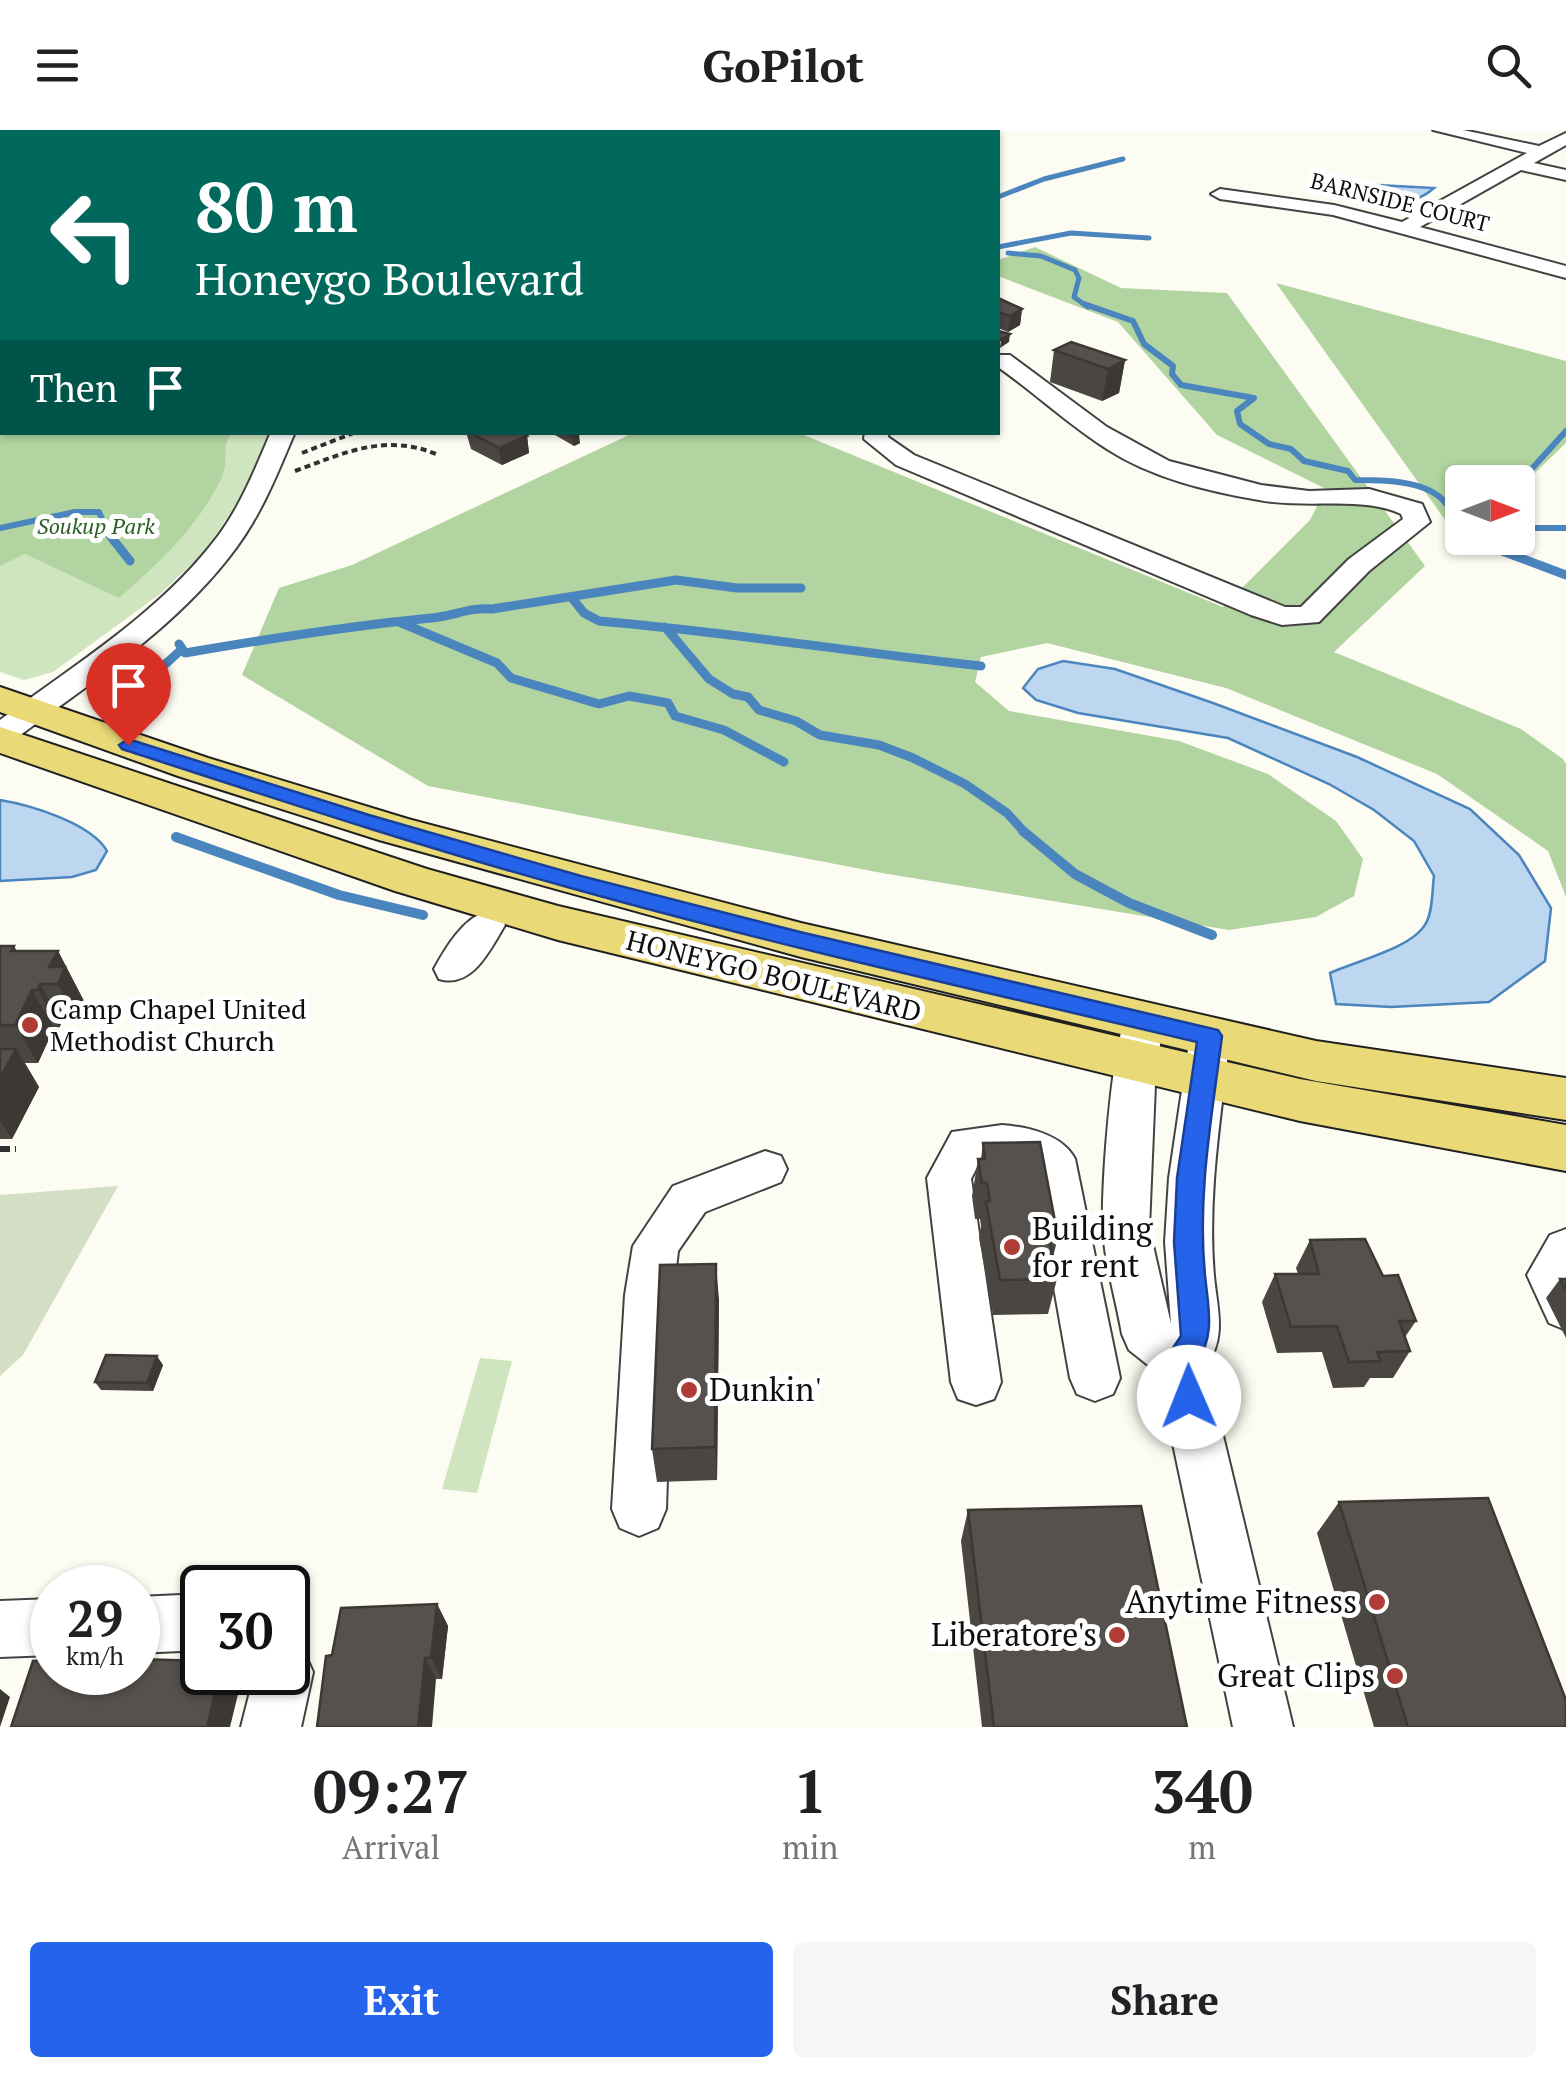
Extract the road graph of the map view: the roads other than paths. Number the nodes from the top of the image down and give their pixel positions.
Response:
1 (1441, 130) edge
2 (1566, 138) edge
3 (1544, 152) junction
4 (1521, 165) junction
5 (1566, 175) edge
6 (1220, 194) dead end
7 (1405, 228) junction
8 (1566, 272) edge
9 (1002, 360) dead end
10 (282, 435) edge
11 (877, 435) edge
12 (8, 721) edge
13 (486, 925) dead end
14 (454, 969) dead end
15 (1141, 1041) junction
16 (1208, 1057) junction
17 (1566, 1100) edge
18 (1566, 1148) edge
19 (765, 1169) dead end
20 (1566, 1248) edge
21 (1566, 1308) edge
22 (1180, 1360) junction
23 (1095, 1378) dead end
24 (976, 1382) dead end
25 (639, 1509) dead end
26 (30, 1628) edge
27 (0, 1629) edge
28 (279, 1695) edge
29 (271, 1727) edge
30 (1263, 1727) edge

1 - 3 street
2 - 3 street
3 - 4 street
4 - 5 street
4 - 7 street
6 - 7 street, BARNSIDE COURT
7 - 8 street, BARNSIDE COURT
9 - 11 street
10 - 12 street
12 - 15 main road, HONEYGO BOULEVARD
13 - 14 street
15 - 16 main road, HONEYGO BOULEVARD
15 - 22 street
16 - 17 main road, HONEYGO BOULEVARD
16 - 18 main road, HONEYGO BOULEVARD
16 - 22 street
19 - 25 street
20 - 21 street
22 - 30 street
23 - 24 street
26 - 27 street
28 - 29 street

